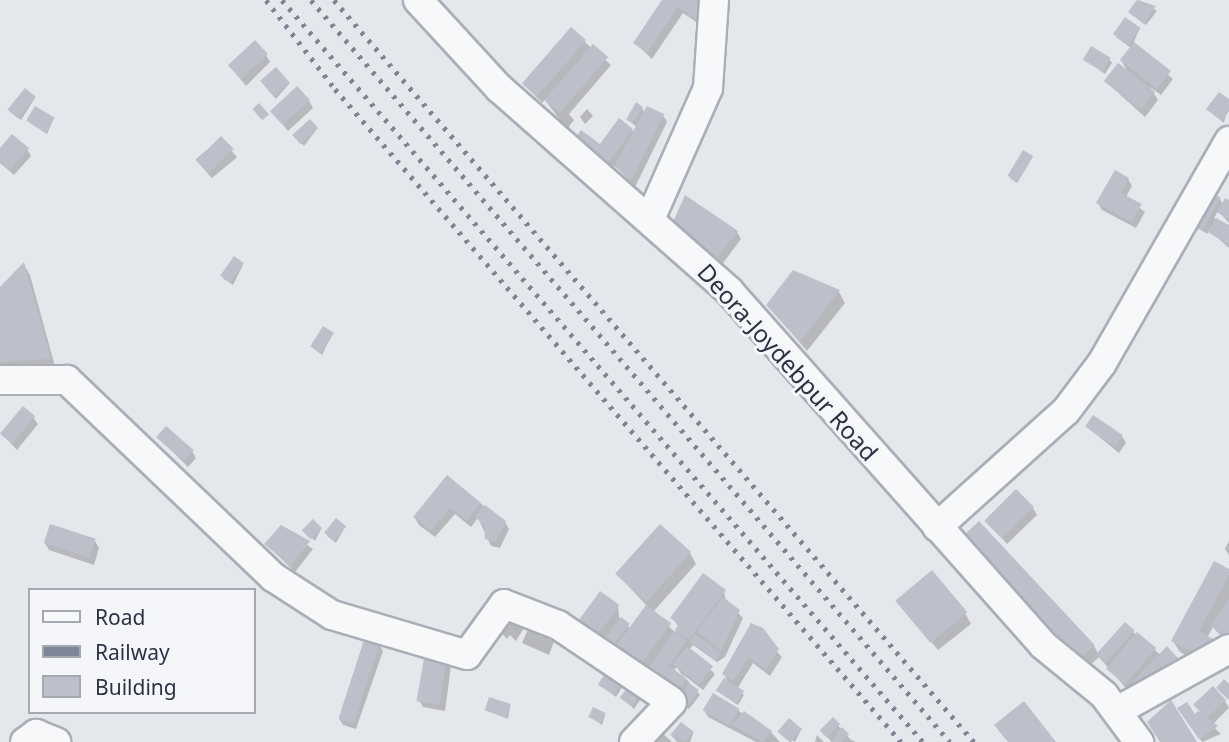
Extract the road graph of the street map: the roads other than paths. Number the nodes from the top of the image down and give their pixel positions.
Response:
1 (418, 0) edge
2 (714, 0) edge
3 (1229, 141) edge
4 (650, 219) junction
5 (0, 380) edge
6 (937, 527) junction
7 (1229, 649) edge
8 (1117, 711) junction
9 (25, 742) edge
10 (56, 742) edge
11 (634, 742) edge
12 (1139, 742) edge

1 - 4 street, Deora-Joydebpur Road
2 - 4 street
3 - 6 street
4 - 6 street, Deora-Joydebpur Road
5 - 11 street
6 - 8 street, Deora-Joydebpur Road
7 - 8 street
8 - 12 street, Deora-Joydebpur Road
9 - 10 street

